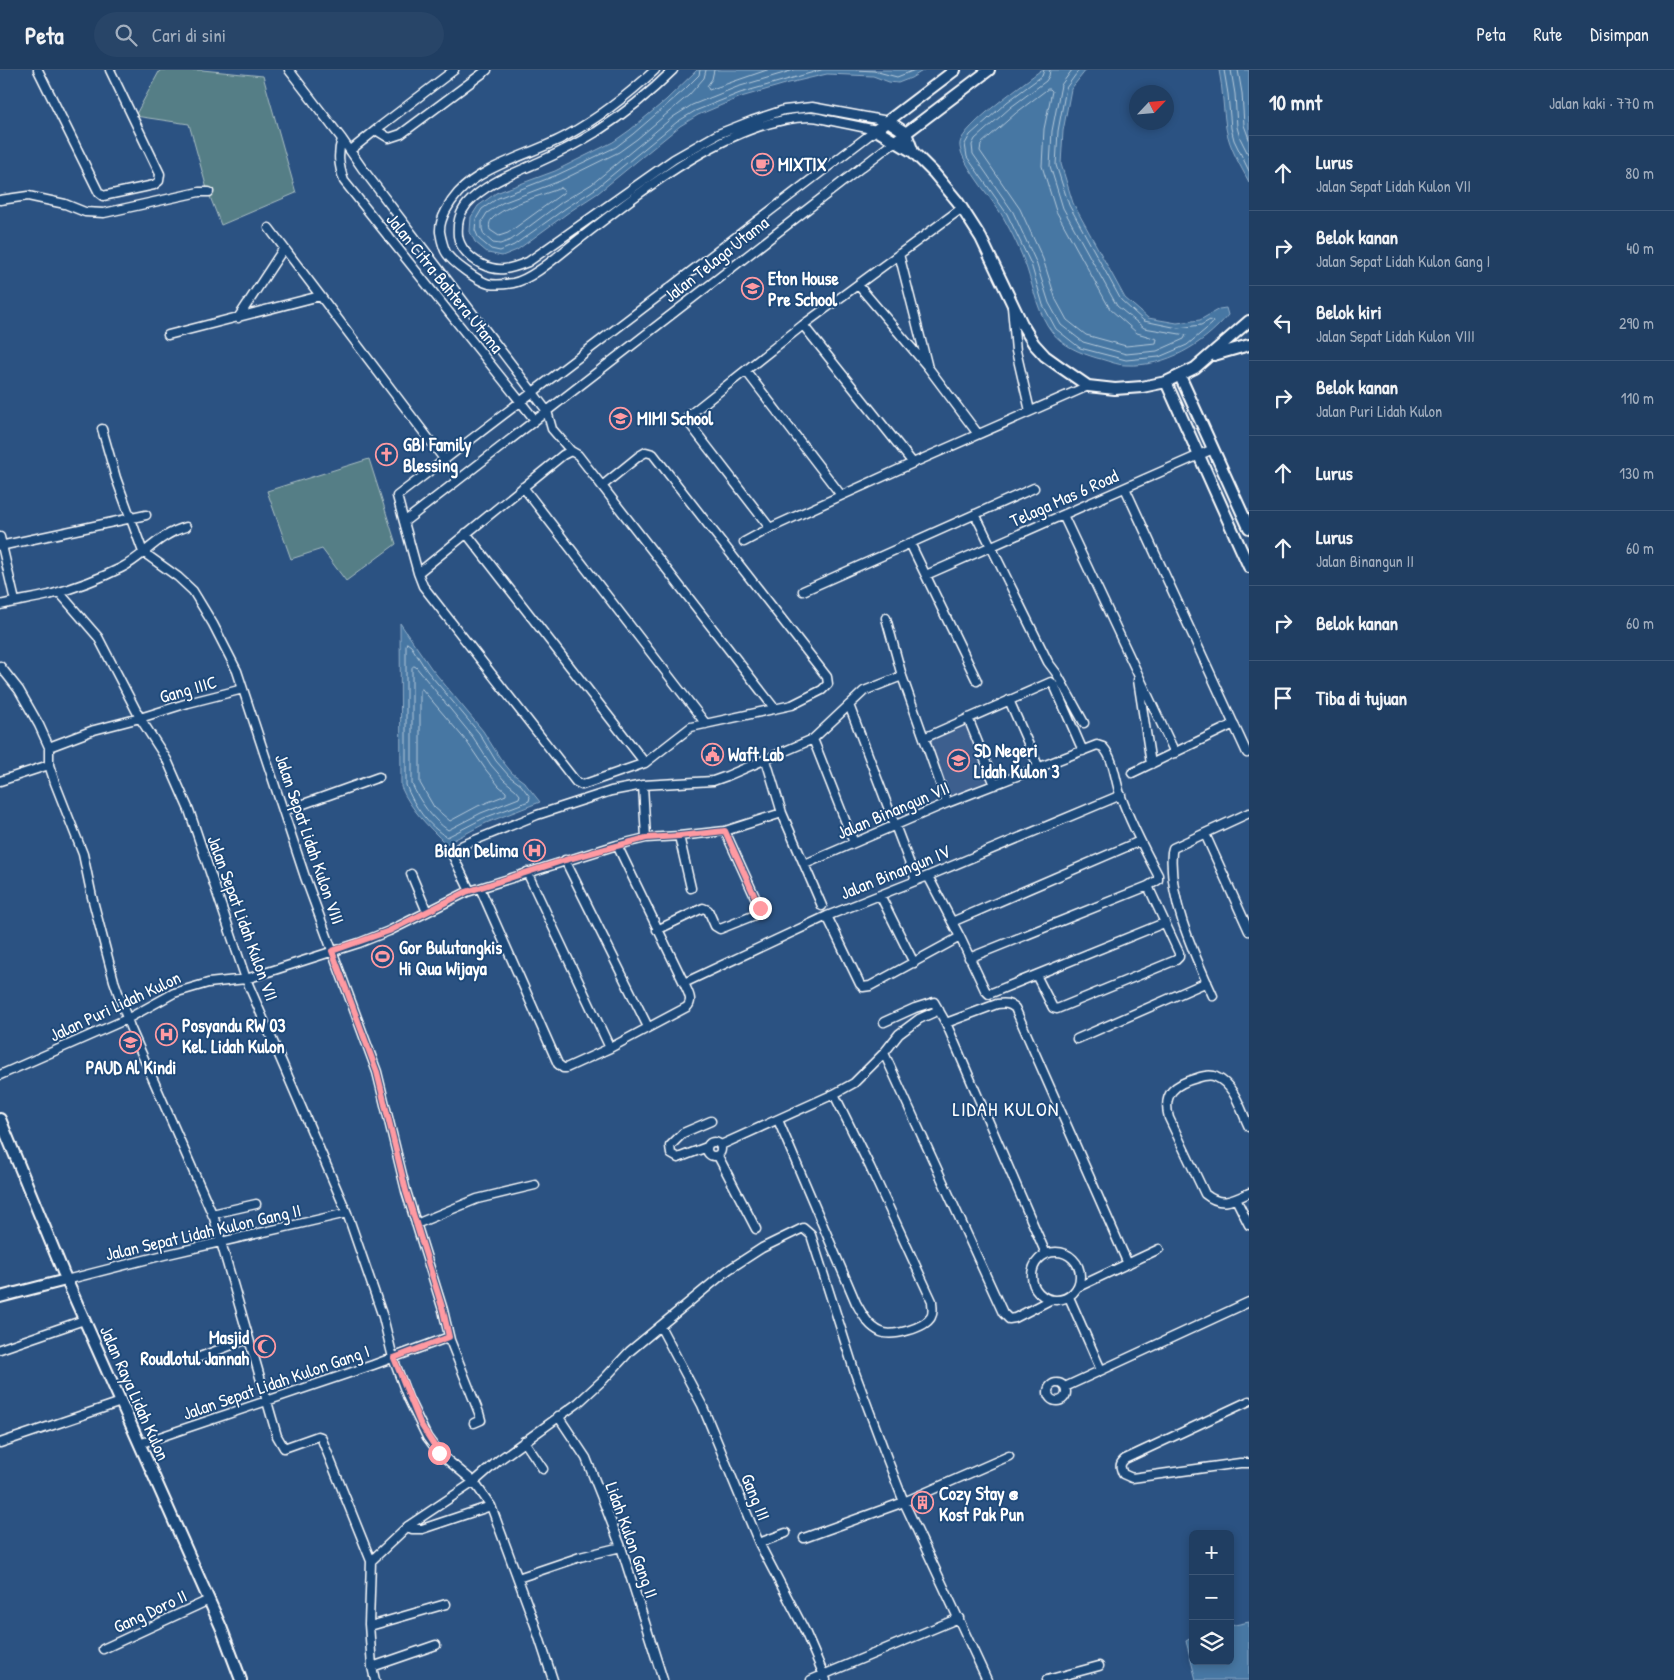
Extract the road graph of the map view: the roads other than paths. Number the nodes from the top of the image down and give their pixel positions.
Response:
1 (38, 70) edge
2 (110, 70) edge
3 (289, 70) edge
4 (454, 70) edge
5 (487, 70) edge
6 (655, 70) edge
7 (673, 70) edge
8 (955, 70) edge
9 (989, 70) edge
10 (888, 121) junction
11 (376, 130) junction
12 (876, 130) junction
13 (906, 133) junction
14 (342, 138) junction
15 (894, 142) junction
16 (351, 150) junction
17 (913, 152) junction
18 (208, 192) dead end
19 (0, 200) edge
20 (962, 208) junction
21 (269, 228) dead end
22 (284, 248) junction
23 (899, 254) junction
24 (858, 285) junction
25 (320, 296) junction
26 (1012, 303) junction
27 (238, 318) junction
28 (1249, 321) edge
29 (803, 325) junction
30 (168, 335) dead end
31 (1249, 345) edge
32 (1210, 356) junction
33 (927, 366) junction
34 (746, 371) junction
35 (1180, 376) junction
36 (1166, 382) junction
37 (1088, 386) junction
38 (532, 392) junction
39 (520, 402) junction
40 (547, 411) junction
41 (1030, 411) junction
42 (535, 420) junction
43 (102, 429) dead end
44 (978, 434) junction
45 (1213, 449) junction
46 (570, 451) junction
47 (1199, 455) junction
48 (444, 459) junction
49 (913, 463) junction
50 (602, 486) junction
51 (523, 487) junction
52 (1034, 488) dead end
53 (1125, 488) junction
54 (841, 495) junction
55 (975, 514) junction
56 (146, 515) dead end
57 (1063, 515) junction
58 (131, 519) junction
59 (404, 522) junction
60 (186, 527) dead end
61 (770, 528) junction
62 (1249, 528) edge
63 (466, 533) junction
64 (744, 542) dead end
65 (1, 543) edge
66 (910, 543) junction
67 (991, 547) junction
68 (143, 552) junction
69 (1249, 567) edge
70 (418, 572) junction
71 (926, 575) junction
72 (803, 590) dead end
73 (59, 592) junction
74 (15, 602) junction
75 (0, 605) edge
76 (886, 618) dead end
77 (0, 666) edge
78 (1137, 671) junction
79 (902, 676) junction
80 (977, 681) dead end
81 (243, 689) junction
82 (1009, 700) junction
83 (849, 705) junction
84 (775, 709) junction
85 (140, 718) junction
86 (968, 718) junction
87 (1084, 723) dead end
88 (706, 724) junction
89 (1234, 724) junction
90 (924, 738) junction
91 (813, 739) junction
92 (49, 747) junction
93 (1083, 751) junction
94 (1175, 753) junction
95 (1247, 753) dead end
96 (766, 760) junction
97 (645, 763) junction
98 (1151, 764) junction
99 (49, 765) junction
100 (1039, 768) junction
101 (1132, 773) dead end
102 (379, 777) dead end
103 (0, 781) edge
104 (643, 785) junction
105 (995, 785) junction
106 (1121, 795) junction
107 (946, 803) junction
108 (284, 811) junction
109 (782, 813) junction
110 (1249, 813) edge
111 (895, 825) junction
112 (725, 831) junction
113 (1205, 834) junction
114 (679, 836) junction
115 (646, 838) junction
116 (1140, 841) junction
117 (854, 843) junction
118 (617, 845) junction
119 (565, 860) junction
120 (805, 864) junction
121 (527, 872) junction
122 (411, 874) dead end
123 (928, 876) junction
124 (916, 880) junction
125 (1151, 885) junction
126 (480, 888) junction
127 (692, 888) dead end
128 (470, 891) junction
129 (880, 895) junction
130 (822, 906) dead end
131 (427, 912) junction
132 (827, 916) junction
133 (952, 922) junction
134 (1164, 923) junction
135 (657, 930) junction
136 (1249, 931) edge
137 (960, 937) junction
138 (332, 951) junction
139 (969, 958) junction
140 (914, 963) junction
141 (1036, 975) junction
142 (246, 979) junction
143 (1206, 982) junction
144 (684, 983) junction
145 (1213, 996) dead end
146 (939, 1010) junction
147 (127, 1019) junction
148 (884, 1022) dead end
149 (946, 1023) junction
150 (648, 1027) junction
151 (1077, 1039) dead end
152 (610, 1048) junction
153 (884, 1053) junction
154 (0, 1075) edge
155 (834, 1094) junction
156 (0, 1119) edge
157 (778, 1120) junction
158 (711, 1122) dead end
159 (1249, 1127) edge
160 (720, 1144) junction
161 (707, 1147) junction
162 (718, 1156) junction
163 (535, 1184) dead end
164 (1249, 1192) edge
165 (1236, 1199) junction
166 (256, 1204) dead end
167 (347, 1213) junction
168 (212, 1214) junction
169 (416, 1224) junction
170 (1249, 1225) edge
171 (756, 1229) dead end
172 (221, 1241) junction
173 (1159, 1250) dead end
174 (1046, 1254) junction
175 (1128, 1264) junction
176 (66, 1280) junction
177 (1078, 1287) junction
178 (0, 1297) edge
179 (1069, 1297) junction
180 (1050, 1300) junction
181 (1249, 1302) edge
182 (84, 1320) junction
183 (660, 1326) junction
184 (449, 1337) junction
185 (248, 1339) junction
186 (0, 1349) edge
187 (197, 1358) dead end
188 (394, 1358) junction
189 (1102, 1370) junction
190 (1065, 1387) dead end
191 (266, 1401) junction
192 (1249, 1401) edge
193 (120, 1402) junction
194 (558, 1416) junction
195 (474, 1423) dead end
196 (524, 1441) junction
197 (0, 1443) edge
198 (139, 1444) junction
199 (1008, 1456) dead end
200 (1249, 1463) edge
201 (542, 1469) dead end
202 (474, 1482) junction
203 (904, 1502) junction
204 (491, 1506) junction
205 (408, 1526) junction
206 (786, 1533) dead end
207 (804, 1538) dead end
208 (759, 1543) junction
209 (621, 1546) junction
210 (371, 1561) junction
211 (518, 1578) junction
212 (209, 1600) junction
213 (446, 1604) dead end
214 (959, 1618) junction
215 (370, 1626) junction
216 (436, 1646) dead end
217 (103, 1650) dead end
218 (1099, 1666) dead end
219 (372, 1667) junction
220 (826, 1677) edge
221 (241, 1680) edge
222 (375, 1680) edge
223 (553, 1680) edge
224 (664, 1680) edge
225 (811, 1680) edge
226 (987, 1680) edge
227 (1047, 1680) edge

1 - 2 street
3 - 14 street, Jalan Citra Bahtera Utama
4 - 11 street
5 - 11 street
6 - 12 street
7 - 10 street
8 - 10 main road, Jalan Telaga Utama
9 - 13 main road, Jalan Telaga Utama
10 - 12 main road, Jalan Telaga Utama
10 - 13 main road
11 - 16 street
12 - 15 main road
12 - 38 street, Jalan Telaga Utama
13 - 15 main road, Jalan Telaga Utama
13 - 17 main road
14 - 16 street, Jalan Citra Bahtera Utama
14 - 39 street, Jalan Citra Bahtera Utama
15 - 17 main road
15 - 40 street, Jalan Telaga Utama
16 - 38 street, Jalan Citra Bahtera Utama
17 - 20 main road
18 - 19 street
20 - 23 street
20 - 26 main road
21 - 22 street
22 - 25 street
22 - 27 street
23 - 24 street
23 - 33 street
24 - 29 street
24 - 33 street
25 - 27 street
25 - 48 street
26 - 37 main road
26 - 41 street
27 - 30 street
28 - 32 main road
29 - 34 street
29 - 49 street
31 - 32 main road
32 - 35 main road
33 - 44 street
34 - 54 street
34 - 61 street
35 - 36 main road
35 - 45 main road
36 - 37 main road
36 - 47 main road
37 - 41 street
38 - 39 street, Jalan Telaga Utama
38 - 40 street, Jalan Citra Bahtera Utama
39 - 42 street, Jalan Citra Bahtera Utama
39 - 48 street, Jalan Telaga Utama
40 - 42 street, Jalan Telaga Utama
40 - 46 street, Jalan Citra Bahtera Utama
41 - 44 street
42 - 59 street, Jalan Telaga Utama
43 - 58 street
44 - 49 street
45 - 47 street, Telaga Mas 6 Road
45 - 62 main road
46 - 50 street, Jalan Citra Bahtera Utama
46 - 51 street
47 - 53 street, Telaga Mas 6 Road
47 - 69 main road
48 - 59 street, Jalan Telaga Utama
49 - 54 street
50 - 84 street, Jalan Citra Bahtera Utama
50 - 84 street
51 - 63 street
51 - 88 street
52 - 55 street
53 - 57 street, Telaga Mas 6 Road
53 - 89 street
54 - 61 street
55 - 66 street
55 - 67 street
56 - 58 street
57 - 67 street, Telaga Mas 6 Road
57 - 78 street
58 - 65 street
58 - 68 street
59 - 70 street
60 - 68 street
61 - 64 street
63 - 70 street
63 - 97 street
65 - 74 street
66 - 71 street
66 - 72 street
67 - 71 street, Telaga Mas 6 Road
67 - 87 street
68 - 73 street
68 - 81 street, Jalan Sepat Lidah Kulon VIII
70 - 97 street
71 - 80 street
73 - 74 street
73 - 85 street, Jalan Sepat Lidah Kulon VII
74 - 75 street
76 - 79 street
77 - 92 street
78 - 94 street
78 - 98 street
79 - 83 street
79 - 90 street
81 - 85 street, Gang IIIC
81 - 108 street, Jalan Sepat Lidah Kulon VIII
82 - 86 street
82 - 93 street
82 - 100 street
83 - 91 street
83 - 111 street
84 - 88 street
85 - 92 street, Gang IIIC
85 - 142 street, Jalan Sepat Lidah Kulon VII
86 - 90 street
86 - 105 street
88 - 97 street
89 - 94 street
89 - 95 street
90 - 107 street
91 - 96 street
91 - 117 street
92 - 99 street
93 - 100 street, Jalan Binangun VII
93 - 106 street, Jalan Binangun VII
94 - 98 street
96 - 104 street
96 - 109 street
98 - 101 street
99 - 103 street
99 - 147 street
100 - 105 street, Jalan Binangun VII
102 - 108 street
104 - 115 street
104 - 128 street
105 - 107 street, Jalan Binangun VII
106 - 116 street, Jalan Binangun VII
106 - 123 street, Jalan Binangun IV
107 - 111 street, Jalan Binangun VII
108 - 138 street, Jalan Sepat Lidah Kulon VIII
109 - 112 street, Jalan Puri Lidah Kulon
109 - 120 street
110 - 113 street
111 - 117 street, Jalan Binangun VII
111 - 124 street
112 - 114 street, Jalan Puri Lidah Kulon
112 - 135 street
113 - 136 street
113 - 143 street
114 - 115 street, Jalan Puri Lidah Kulon
114 - 127 street
115 - 118 street, Jalan Puri Lidah Kulon
116 - 125 street, Jalan Binangun VII
116 - 133 street
117 - 120 street, Jalan Binangun VII
118 - 119 street, Jalan Puri Lidah Kulon
118 - 135 street
119 - 121 street, Jalan Puri Lidah Kulon
119 - 150 street
120 - 130 street
121 - 126 street, Jalan Puri Lidah Kulon
121 - 152 street
122 - 131 street
123 - 124 street, Jalan Binangun IV
123 - 133 street
124 - 129 street, Jalan Binangun IV
125 - 134 street
125 - 139 street
126 - 128 street, Jalan Puri Lidah Kulon
126 - 152 street
128 - 131 street, Jalan Puri Lidah Kulon
129 - 132 street, Jalan Binangun IV
129 - 140 street
131 - 138 street, Jalan Puri Lidah Kulon
132 - 140 street
132 - 144 street, Jalan Binangun IV
133 - 137 street
134 - 141 street
134 - 141 street
135 - 144 street
137 - 139 street
137 - 140 street
138 - 142 street, Jalan Puri Lidah Kulon
138 - 169 street, Jalan Sepat Lidah Kulon VIII
139 - 141 street
142 - 147 street, Jalan Puri Lidah Kulon
142 - 167 street, Jalan Sepat Lidah Kulon VII
143 - 145 street
143 - 151 street
144 - 150 street
146 - 148 street
146 - 149 street
146 - 153 street
147 - 154 street, Jalan Puri Lidah Kulon
147 - 168 street
149 - 174 street
149 - 175 street
150 - 152 street
153 - 155 street
153 - 180 street
155 - 157 street
155 - 157 street
156 - 176 main road, Jalan Raya Lidah Kulon
157 - 160 street
158 - 161 street
159 - 165 street
160 - 161 street
160 - 162 street
161 - 162 street
162 - 171 street
163 - 169 street
164 - 165 street
165 - 170 street
166 - 168 street
167 - 172 street, Jalan Sepat Lidah Kulon Gang II
167 - 188 street, Jalan Sepat Lidah Kulon VII
168 - 172 street
169 - 184 street, Jalan Sepat Lidah Kulon VIII
172 - 176 street, Jalan Sepat Lidah Kulon Gang II
172 - 185 street
173 - 175 street
174 - 177 street
174 - 180 street
175 - 177 street
176 - 178 main road
176 - 182 main road, Jalan Raya Lidah Kulon
177 - 179 street
179 - 180 street
179 - 189 street
181 - 189 street
182 - 186 street
182 - 193 main road, Jalan Raya Lidah Kulon
183 - 194 street
183 - 203 street
183 - 208 street, Gang III
184 - 188 street, Jalan Sepat Lidah Kulon Gang I
184 - 195 street, Jalan Sepat Lidah Kulon VIII
185 - 187 street
185 - 191 street
188 - 191 street, Jalan Sepat Lidah Kulon Gang I
188 - 202 street, Jalan Sepat Lidah Kulon VII
189 - 190 street
191 - 198 street, Jalan Sepat Lidah Kulon Gang I
191 - 210 street
192 - 200 street
193 - 197 street
193 - 198 main road, Jalan Raya Lidah Kulon
194 - 196 street
194 - 209 street, Lidah Kulon Gang II
196 - 201 street
196 - 202 street
198 - 212 main road, Jalan Raya Lidah Kulon
199 - 203 street
202 - 204 street, Jalan Sepat Lidah Kulon VII
202 - 205 street
203 - 207 street
203 - 214 street
204 - 205 street
204 - 211 street, Jalan Sepat Lidah Kulon VII
205 - 210 street
206 - 208 street
208 - 220 street, Gang III
209 - 211 street
209 - 224 street, Lidah Kulon Gang II
210 - 215 street
211 - 223 street, Jalan Sepat Lidah Kulon VII
212 - 217 street, Gang Doro II
212 - 221 main road, Jalan Raya Lidah Kulon
213 - 215 street
214 - 220 street
214 - 226 street
215 - 219 street
216 - 219 street
218 - 227 street
219 - 222 street
220 - 225 street

